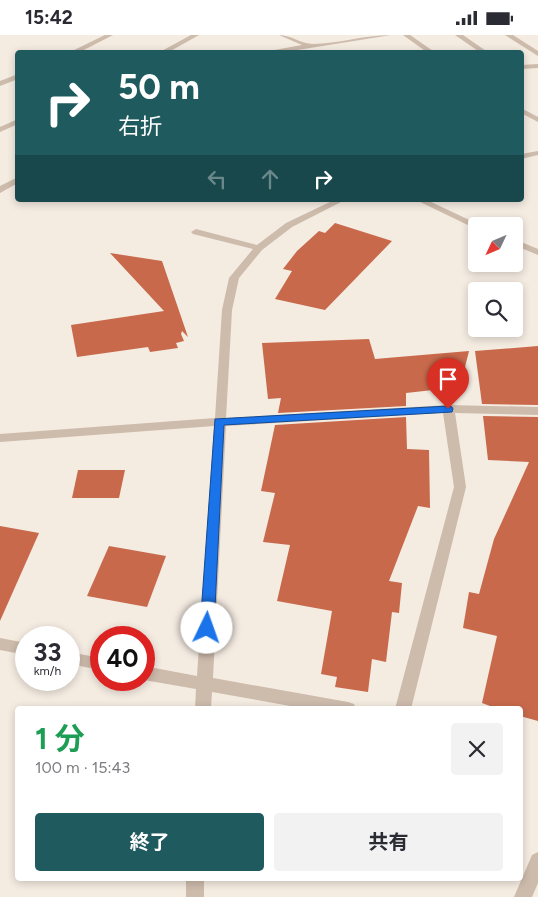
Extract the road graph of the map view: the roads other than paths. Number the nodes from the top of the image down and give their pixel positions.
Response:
1 (110, 35) edge
2 (196, 35) edge
3 (282, 35) edge
4 (388, 35) edge
5 (406, 35) edge
6 (458, 35) edge
7 (508, 35) edge
8 (309, 46) junction
9 (78, 50) edge
10 (167, 50) edge
11 (282, 50) edge
12 (316, 50) edge
13 (428, 50) edge
14 (481, 50) edge
15 (538, 54) edge
16 (538, 66) edge
17 (524, 67) edge
18 (15, 77) edge
19 (0, 84) edge
20 (524, 111) edge
21 (538, 120) edge
22 (15, 122) edge
23 (0, 130) edge
24 (538, 153) edge
25 (524, 156) edge
26 (15, 181) edge
27 (0, 190) edge
28 (337, 202) edge
29 (424, 202) edge
30 (468, 222) edge
31 (196, 232) dead end
32 (523, 246) edge
33 (259, 248) junction
34 (538, 252) edge
35 (448, 409) junction
36 (538, 411) edge
37 (219, 422) junction
38 (0, 438) edge
39 (0, 644) edge
40 (15, 647) edge
41 (155, 675) edge
42 (204, 685) junction
43 (203, 706) edge
44 (330, 706) edge
45 (404, 706) edge
46 (538, 861) edge
47 (196, 881) edge
48 (195, 897) edge
49 (523, 897) edge

1 - 9 street
2 - 10 street
3 - 8 street
4 - 8 street
5 - 13 street
6 - 14 street
7 - 15 street
8 - 11 street
8 - 12 street
16 - 17 street
18 - 19 street
20 - 21 street
22 - 23 street
24 - 25 street
26 - 27 street
28 - 33 street
29 - 30 street
31 - 33 street
32 - 34 street
33 - 37 street
35 - 36 street
35 - 37 street
35 - 45 street
37 - 38 street
37 - 42 street
39 - 40 street
41 - 42 street
42 - 43 street
42 - 44 street
46 - 49 street
47 - 48 street

